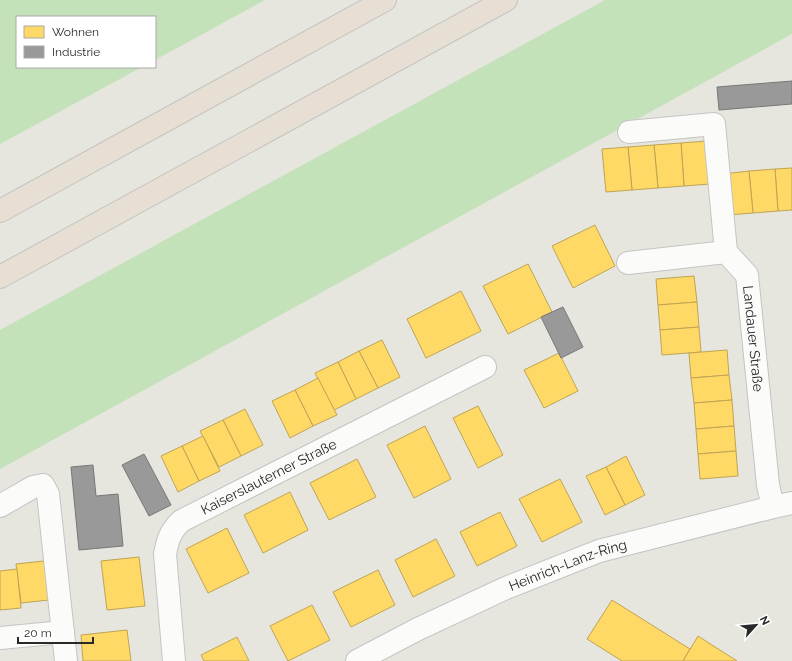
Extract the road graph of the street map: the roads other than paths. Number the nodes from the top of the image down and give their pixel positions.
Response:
1 (385, 0) edge
2 (506, 0) edge
3 (629, 132) dead end
4 (0, 211) edge
5 (726, 252) junction
6 (628, 263) dead end
7 (0, 277) edge
8 (485, 367) dead end
9 (782, 505) edge
10 (0, 506) edge
11 (63, 632) junction
12 (0, 638) edge
13 (66, 661) edge
14 (174, 661) edge
15 (357, 661) edge

1 - 4 highway
2 - 7 highway
3 - 5 street
5 - 6 street
5 - 9 street, Landauer Straße
8 - 14 street, Kaiserslauterner Straße
9 - 15 street, Heinrich-Lanz-Ring
10 - 11 street
11 - 12 street
11 - 13 street

